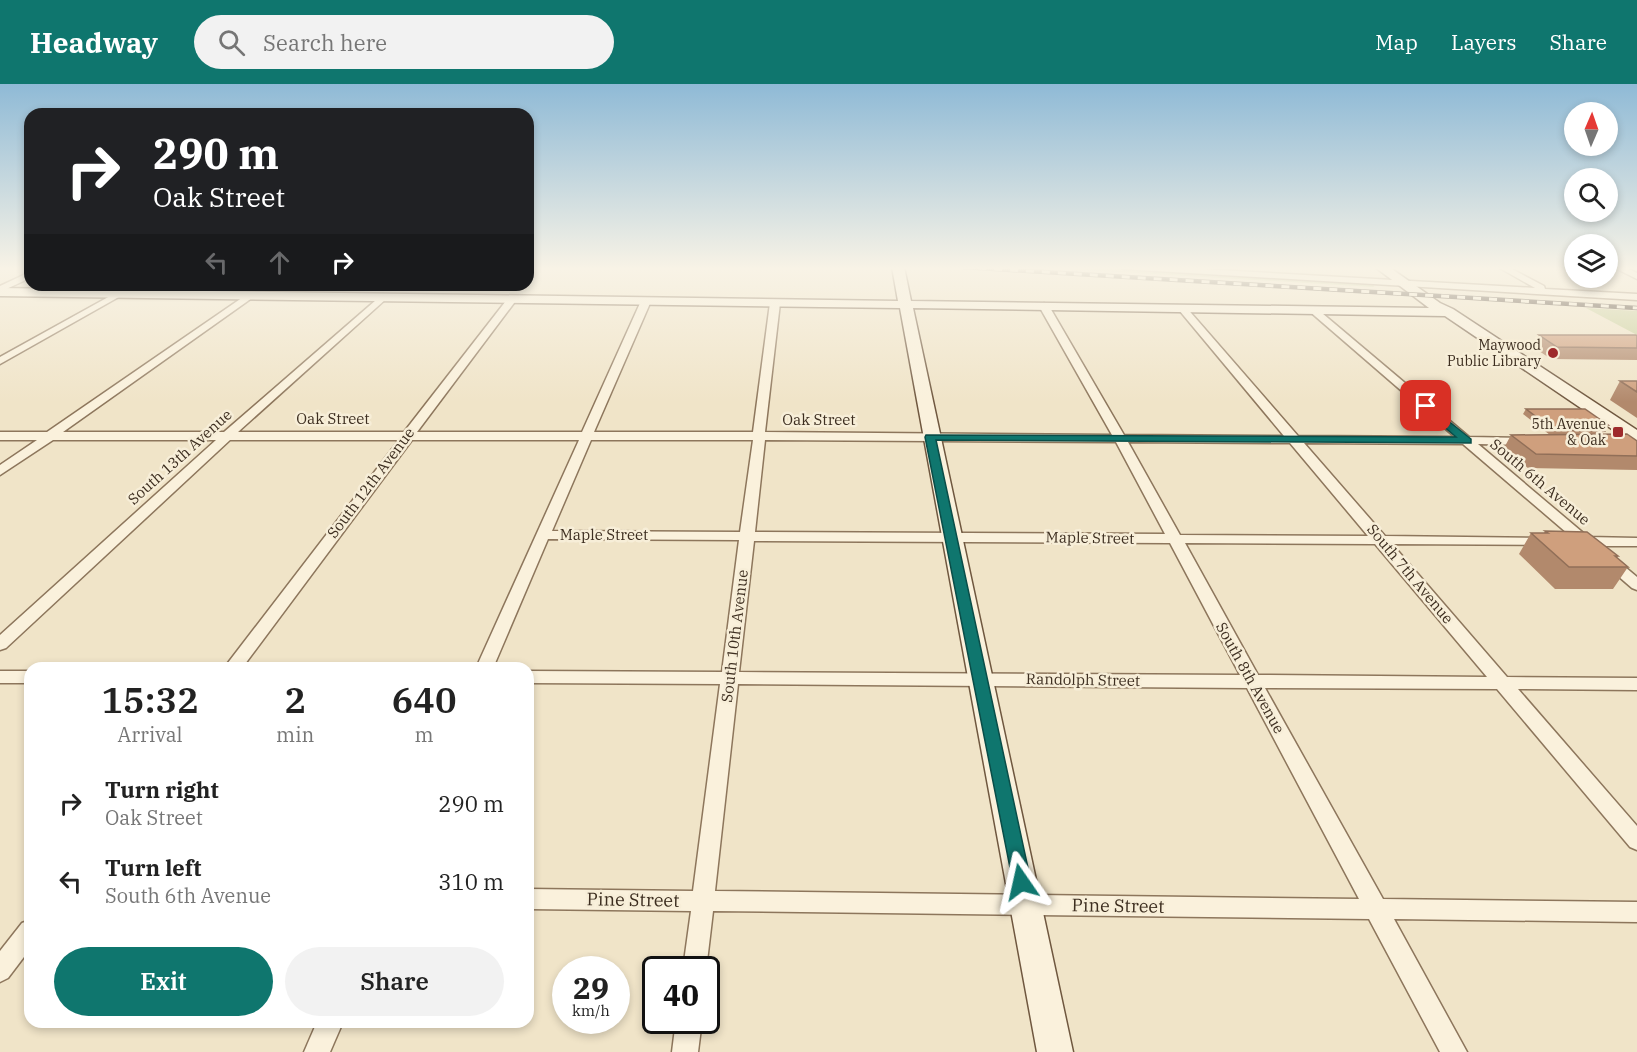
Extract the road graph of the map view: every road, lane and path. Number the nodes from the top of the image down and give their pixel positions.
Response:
1 (87, 312) edge
2 (226, 312) edge
3 (366, 312) edge
4 (502, 312) edge
5 (641, 312) edge
6 (774, 312) edge
7 (907, 312) edge
8 (1048, 312) edge
9 (1186, 312) edge
10 (1316, 312) edge
11 (1448, 312) edge
12 (0, 361) edge
13 (0, 436) edge
14 (50, 436) junction
15 (227, 436) junction
16 (406, 436) junction
17 (586, 436) junction
18 (759, 436) junction
19 (930, 437) junction
20 (1120, 438) junction
21 (1296, 440) junction
22 (1637, 440) edge
23 (1467, 441) junction
24 (1536, 441) edge
25 (1615, 441) edge
26 (0, 471) edge
27 (542, 535) junction
28 (747, 536) junction
29 (952, 537) junction
30 (1174, 538) junction
31 (1381, 540) junction
32 (1585, 541) junction
33 (1637, 542) edge
34 (1637, 585) edge
35 (0, 644) edge
36 (236, 662) edge
37 (487, 662) edge
38 (0, 677) edge
39 (24, 677) edge
40 (534, 677) edge
41 (729, 677) junction
42 (980, 679) junction
43 (1252, 681) junction
44 (1503, 683) junction
45 (1637, 684) edge
46 (1637, 841) edge
47 (534, 899) edge
48 (703, 901) junction
49 (1026, 905) junction
50 (1376, 909) junction
51 (1637, 912) edge
52 (24, 939) edge
53 (697, 956) edge
54 (0, 970) edge
55 (327, 1028) edge
56 (687, 1034) edge
57 (317, 1052) edge
58 (685, 1052) edge
59 (1055, 1052) edge
60 (1454, 1052) edge

1 - 12 street
2 - 14 street
3 - 15 street, South 13th Avenue
4 - 16 street, South 12th Avenue
5 - 17 street
6 - 18 street, South 10th Avenue
7 - 19 main road
8 - 20 street, South 8th Avenue
9 - 21 street, South 7th Avenue
10 - 23 street, South 6th Avenue
11 - 22 main road
13 - 14 street, Oak Street
14 - 15 street, Oak Street
14 - 26 street
15 - 16 street, Oak Street
15 - 35 street, South 13th Avenue
16 - 17 street, Oak Street
16 - 36 street, South 12th Avenue
17 - 18 street, Oak Street
17 - 27 street
18 - 19 street, Oak Street
18 - 28 street, South 10th Avenue
19 - 20 street, Oak Street
19 - 29 main road
20 - 21 street, Oak Street
20 - 30 street, South 8th Avenue
21 - 23 street, Oak Street
21 - 31 street, South 7th Avenue
22 - 25 street
23 - 24 street, Oak Street
23 - 32 street, South 6th Avenue
27 - 28 street, Maple Street
27 - 37 street
28 - 29 street, Maple Street
28 - 41 street, South 10th Avenue
29 - 30 street, Maple Street
29 - 42 main road
30 - 31 street, Maple Street
30 - 43 street, South 8th Avenue
31 - 32 street, Maple Street
31 - 44 street, South 7th Avenue
32 - 33 street, Maple Street
32 - 34 street, South 6th Avenue
38 - 39 street
40 - 41 street, Randolph Street
41 - 42 street, Randolph Street
41 - 48 street, South 10th Avenue
42 - 43 street, Randolph Street
42 - 49 main road
43 - 44 street, Randolph Street
43 - 50 street, South 8th Avenue
44 - 45 street, Randolph Street
44 - 46 street, South 7th Avenue
47 - 48 street, Pine Street
48 - 49 street, Pine Street
48 - 53 street, South 10th Avenue
49 - 50 street, Pine Street
49 - 59 main road
50 - 51 street, Pine Street
50 - 60 street, South 8th Avenue
52 - 54 street
55 - 57 street
56 - 58 street

